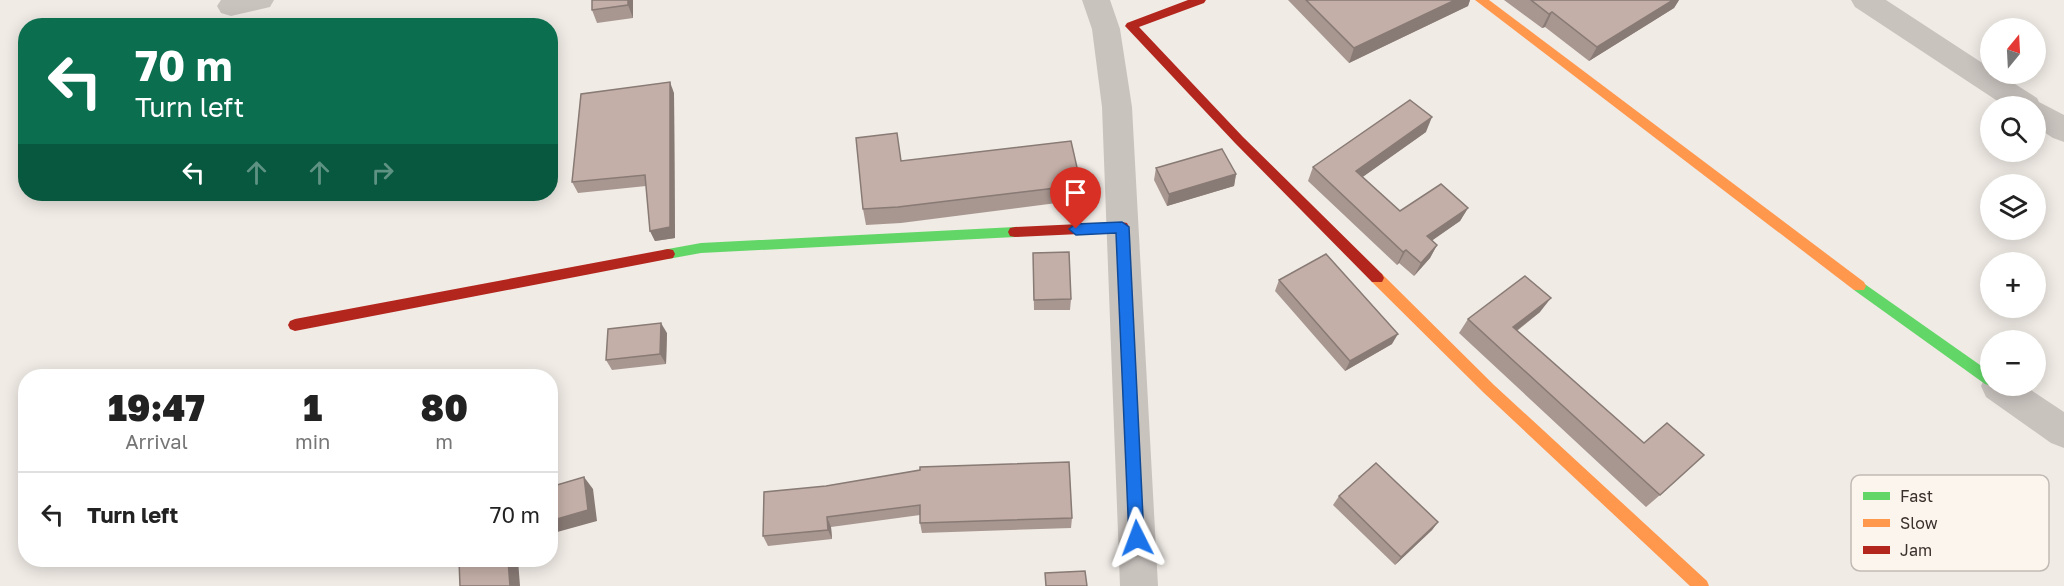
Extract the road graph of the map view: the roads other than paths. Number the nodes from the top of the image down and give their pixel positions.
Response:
1 (260, 0) edge
2 (1200, 0) edge
3 (1481, 0) edge
4 (1865, 0) edge
5 (231, 6) dead end
6 (1111, 18) edge
7 (2012, 96) edge
8 (2046, 118) edge
9 (2064, 130) edge
10 (1122, 227) junction
11 (295, 325) dead end
12 (1980, 374) edge
13 (2012, 396) edge
14 (2064, 432) edge
15 (1139, 586) edge
16 (1701, 586) edge

1 - 5 street
2 - 6 street
3 - 12 street
4 - 7 street
6 - 10 street
6 - 16 street
8 - 9 street
10 - 11 street
10 - 15 street
13 - 14 street

